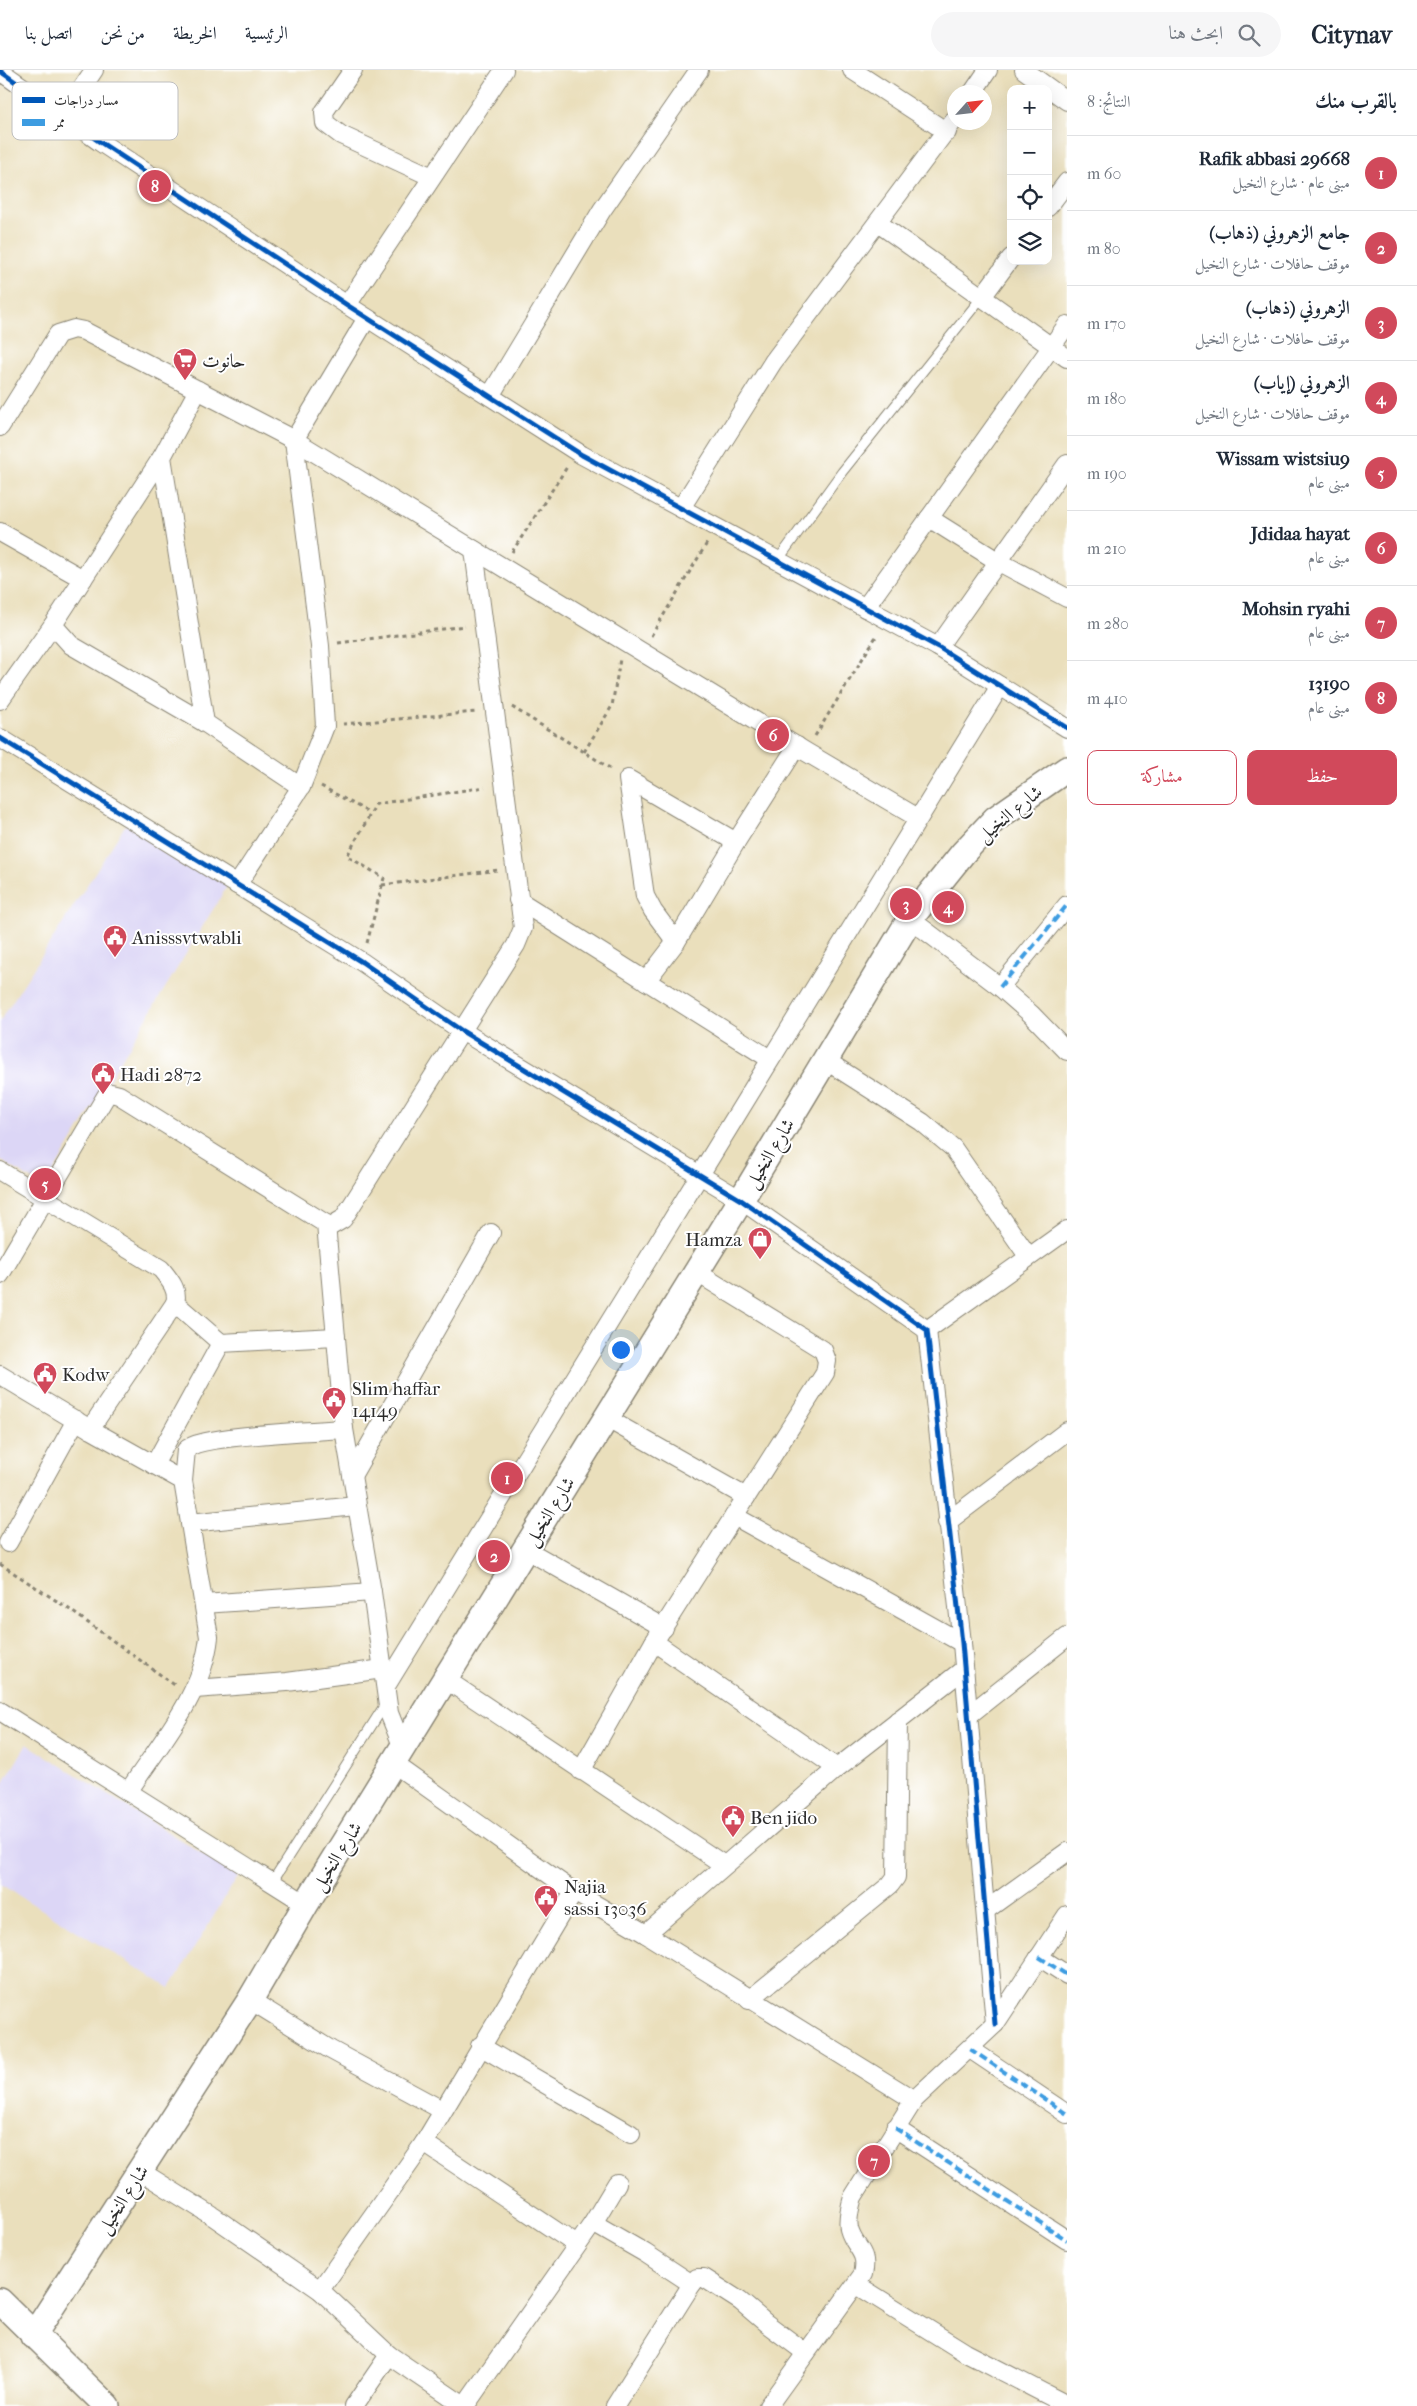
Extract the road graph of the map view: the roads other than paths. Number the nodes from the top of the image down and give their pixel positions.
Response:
1 (94, 70) edge
2 (352, 70) edge
3 (504, 70) edge
4 (699, 70) edge
5 (852, 70) edge
6 (988, 70) edge
7 (1024, 70) edge
8 (0, 71) edge
9 (15, 82) edge
10 (86, 82) edge
11 (978, 85) edge
12 (1067, 101) edge
13 (947, 124) edge
14 (948, 130) edge
15 (99, 140) edge
16 (432, 177) junction
17 (1067, 182) edge
18 (1052, 202) edge
19 (878, 223) junction
20 (1007, 263) edge
21 (982, 297) junction
22 (347, 305) junction
23 (367, 318) junction
24 (1067, 325) edge
25 (1052, 347) junction
26 (1067, 358) edge
27 (198, 390) junction
28 (490, 396) junction
29 (0, 427) edge
30 (294, 440) junction
31 (162, 457) junction
32 (1067, 464) edge
33 (681, 508) junction
34 (929, 518) junction
35 (0, 532) edge
36 (474, 550) junction
37 (778, 560) junction
38 (998, 562) junction
39 (83, 579) junction
40 (1067, 598) edge
41 (866, 608) junction
42 (53, 625) junction
43 (938, 647) junction
44 (1000, 686) junction
45 (0, 700) edge
46 (205, 723) junction
47 (1067, 728) edge
48 (0, 738) edge
49 (801, 749) junction
50 (1067, 770) edge
51 (303, 782) junction
52 (918, 818) junction
53 (736, 842) junction
54 (236, 885) junction
55 (518, 900) junction
56 (1067, 905) edge
57 (910, 919) junction
58 (676, 942) junction
59 (646, 981) junction
60 (1000, 987) junction
61 (462, 1031) junction
62 (1067, 1051) edge
63 (770, 1059) junction
64 (825, 1060) junction
65 (0, 1170) edge
66 (699, 1176) junction
67 (46, 1198) junction
68 (741, 1200) junction
69 (326, 1224) junction
70 (1067, 1230) edge
71 (491, 1233) dead end
72 (1028, 1256) junction
73 (696, 1272) junction
74 (0, 1275) edge
75 (175, 1303) junction
76 (927, 1330) junction
77 (336, 1337) junction
78 (221, 1343) junction
79 (0, 1374) edge
80 (606, 1418) junction
81 (83, 1425) junction
82 (344, 1429) junction
83 (1067, 1431) edge
84 (154, 1464) junction
85 (353, 1474) junction
86 (183, 1481) junction
87 (746, 1497) junction
88 (356, 1506) junction
89 (734, 1516) junction
90 (947, 1522) junction
91 (190, 1523) junction
92 (8, 1543) dead end
93 (526, 1549) junction
94 (372, 1592) junction
95 (204, 1604) junction
96 (659, 1635) junction
97 (1067, 1637) edge
98 (962, 1642) junction
99 (964, 1669) junction
100 (445, 1679) junction
101 (385, 1685) junction
102 (193, 1693) junction
103 (0, 1711) edge
104 (969, 1715) junction
105 (898, 1720) junction
106 (398, 1755) junction
107 (838, 1768) junction
108 (581, 1771) junction
109 (128, 1792) junction
110 (1067, 1852) edge
111 (724, 1865) junction
112 (272, 1882) junction
113 (574, 1892) junction
114 (306, 1904) junction
115 (986, 1910) junction
116 (1067, 1915) edge
117 (646, 1934) junction
118 (1039, 1957) junction
119 (1067, 1975) edge
120 (250, 2000) junction
121 (750, 2000) junction
122 (995, 2024) junction
123 (480, 2046) junction
124 (970, 2049) junction
125 (914, 2100) junction
126 (442, 2110) junction
127 (1067, 2114) edge
128 (895, 2128) junction
129 (632, 2134) dead end
130 (424, 2143) junction
131 (140, 2171) junction
132 (617, 2183) dead end
133 (593, 2223) junction
134 (1067, 2240) edge
135 (577, 2245) junction
136 (692, 2284) junction
137 (857, 2285) junction
138 (320, 2290) junction
139 (0, 2302) edge
140 (33, 2336) junction
141 (806, 2353) junction
142 (390, 2354) junction
143 (96, 2402) edge
144 (1067, 2405) edge
145 (354, 2406) edge
146 (464, 2406) edge
147 (615, 2406) edge
148 (768, 2406) edge

1 - 10 street
2 - 16 street
3 - 16 street
4 - 28 street
5 - 13 street
6 - 11 street
7 - 12 street
8 - 9 street
14 - 19 street
15 - 22 street
16 - 22 street
17 - 18 street
19 - 21 street
19 - 33 street
20 - 21 street
21 - 25 street
21 - 37 lane
22 - 23 street
23 - 28 street
23 - 30 street
24 - 25 street
25 - 26 street
25 - 34 street
27 - 29 street
27 - 30 street
27 - 31 street
28 - 33 street
30 - 36 street
30 - 51 street
31 - 39 street
31 - 46 street
32 - 38 street
33 - 37 street
34 - 38 street
34 - 41 street
35 - 39 street
36 - 49 street
36 - 55 street
37 - 41 street
38 - 40 street
38 - 43 street
39 - 42 street
41 - 43 street
42 - 45 street
42 - 46 street
43 - 44 street
44 - 47 street
44 - 52 street
46 - 51 street
48 - 54 street
49 - 52 street
49 - 53 street
50 - 57 main road, شارع النخيل
51 - 54 street
52 - 63 street
53 - 58 street
53 - 58 street
54 - 61 street
55 - 59 street
55 - 61 street
56 - 60 street
57 - 60 street
57 - 64 main road, شارع النخيل
58 - 59 street
59 - 63 street
60 - 62 street
61 - 66 street
61 - 69 street
63 - 66 street
64 - 68 main road, شارع النخيل
64 - 72 street
65 - 67 street
66 - 68 street
66 - 101 street
67 - 69 street
67 - 74 street
67 - 75 street
68 - 73 main road, شارع النخيل
68 - 76 street
69 - 77 street
70 - 72 street
71 - 85 street
72 - 76 street
73 - 80 main road, شارع النخيل
73 - 87 street
75 - 78 street
75 - 81 street
76 - 90 street
77 - 78 street
77 - 82 street
78 - 84 street
79 - 81 street
80 - 87 street
80 - 93 main road, شارع النخيل
81 - 84 street
81 - 92 street
82 - 85 street
82 - 86 street
83 - 90 street
84 - 86 street
85 - 88 street
86 - 91 street
87 - 89 street
88 - 91 street
88 - 94 street
89 - 96 street
89 - 98 street
90 - 98 street
91 - 95 street
93 - 96 street
93 - 100 main road, شارع النخيل
94 - 95 street
94 - 101 street
95 - 102 street
96 - 107 street
96 - 108 street
97 - 104 street
98 - 99 street
99 - 104 street
99 - 105 street
100 - 106 main road, شارع النخيل
100 - 108 street
101 - 102 street
101 - 106 street
101 - 112 lane
102 - 109 street
103 - 109 street
104 - 115 street
105 - 107 street
105 - 121 street
106 - 113 street
106 - 114 main road, شارع النخيل
107 - 111 street
108 - 111 street
109 - 112 street
110 - 115 street
111 - 117 street
112 - 114 street
113 - 117 street
113 - 123 street
114 - 120 main road, شارع النخيل
115 - 122 street
116 - 118 street
117 - 121 street
118 - 119 street
118 - 122 street
120 - 126 street
120 - 131 main road, شارع النخيل
121 - 125 street
122 - 124 street
123 - 126 street
123 - 129 street
124 - 125 street
124 - 127 street
125 - 128 street
126 - 130 street
128 - 134 street
128 - 137 street
130 - 135 street
130 - 138 street
131 - 138 street
131 - 140 main road, شارع النخيل
132 - 133 street
133 - 135 street
133 - 136 street
135 - 146 street
136 - 141 street
136 - 147 street
137 - 141 street
137 - 144 street
138 - 142 street
139 - 140 main road
140 - 143 main road
141 - 148 street
142 - 145 street
142 - 146 street

